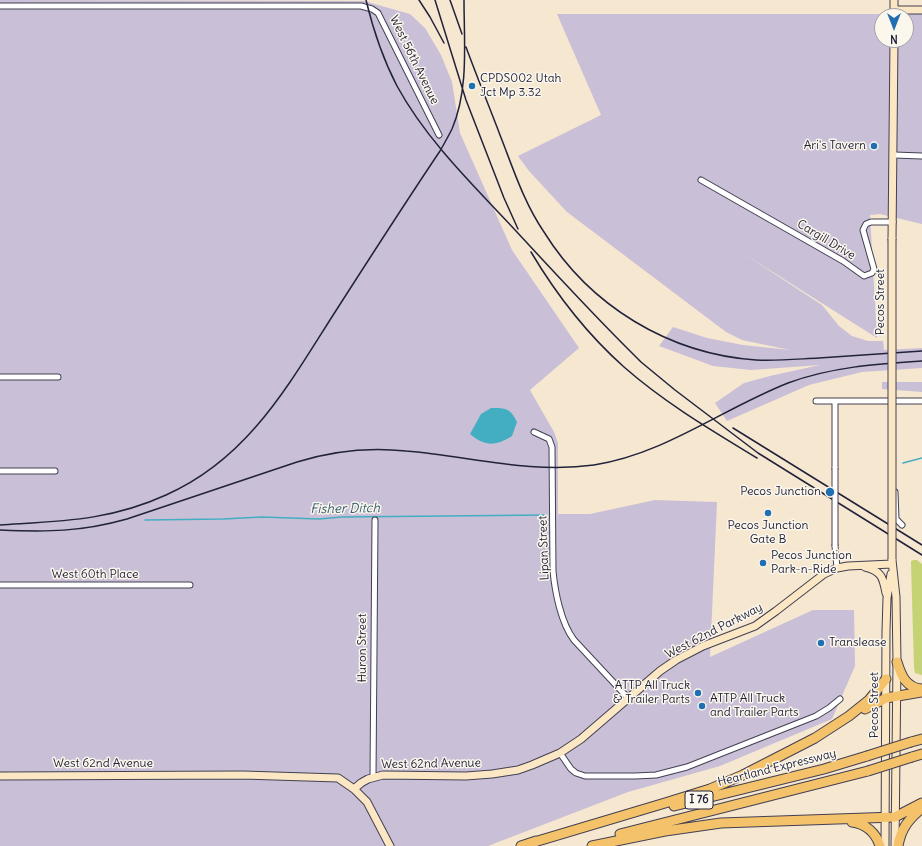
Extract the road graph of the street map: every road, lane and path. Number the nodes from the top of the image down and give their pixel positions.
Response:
1 (0, 6) edge
2 (894, 48) edge
3 (439, 135) dead end
4 (894, 156) junction
5 (922, 156) edge
6 (701, 180) dead end
7 (893, 222) junction
8 (0, 377) edge
9 (58, 377) dead end
10 (816, 401) dead end
11 (835, 401) junction
12 (894, 401) junction
13 (922, 401) edge
14 (534, 432) dead end
15 (0, 470) edge
16 (55, 471) dead end
17 (375, 520) dead end
18 (902, 525) dead end
19 (892, 561) junction
20 (856, 565) junction
21 (837, 568) junction
22 (0, 585) edge
23 (190, 585) dead end
24 (887, 598) junction
25 (897, 662) junction
26 (886, 679) junction
27 (922, 689) edge
28 (922, 692) edge
29 (896, 696) junction
30 (628, 698) junction
31 (840, 698) dead end
32 (886, 698) junction
33 (849, 716) junction
34 (922, 739) edge
35 (560, 753) junction
36 (922, 754) edge
37 (0, 776) edge
38 (373, 777) junction
39 (354, 789) junction
40 (922, 803) edge
41 (922, 808) edge
42 (895, 817) junction
43 (885, 818) junction
44 (829, 819) junction
45 (531, 843) junction
46 (390, 846) edge
47 (521, 846) edge
48 (582, 846) edge
49 (592, 846) edge
50 (880, 846) edge
51 (885, 846) edge
52 (896, 846) edge

1 - 3 street, West 56th Avenue
2 - 4 main road, Pecos Street
4 - 5 street
4 - 7 main road, Pecos Street
6 - 7 street, Cargill Drive
7 - 19 main road, Pecos Street, bridge
8 - 9 street
10 - 11 street
11 - 12 street
11 - 21 street, bridge
12 - 13 street
12 - 18 street
14 - 30 street, Lipan Street
15 - 16 street
17 - 38 street, Huron Street
19 - 20 main road, West 62nd Parkway
19 - 24 main road, Pecos Street
19 - 25 main road, Pecos Street
20 - 21 main road, West 62nd Parkway
20 - 24 main road
21 - 30 main road, West 62nd Parkway
22 - 23 street, West 60th Place
24 - 26 main road, Pecos Street
25 - 27 highway
25 - 29 main road, Pecos Street
26 - 32 main road, Pecos Street
26 - 33 highway
28 - 29 highway
29 - 32 highway
29 - 42 main road, Pecos Street
30 - 35 main road, West 62nd Parkway
31 - 35 street
32 - 33 highway
32 - 43 main road, Pecos Street
33 - 45 highway
34 - 45 highway, Heartland Expressway / I 76, bridge
35 - 38 main road, West 62nd Avenue
36 - 48 highway, I 76, bridge
37 - 39 main road, West 62nd Avenue
38 - 39 main road, West 62nd Avenue
39 - 46 main road
40 - 42 highway
41 - 52 highway
42 - 43 highway
42 - 52 main road, Pecos Street
43 - 44 highway
43 - 51 main road, Pecos Street
44 - 49 highway
44 - 50 highway
45 - 47 highway, Heartland Expressway / I 76

